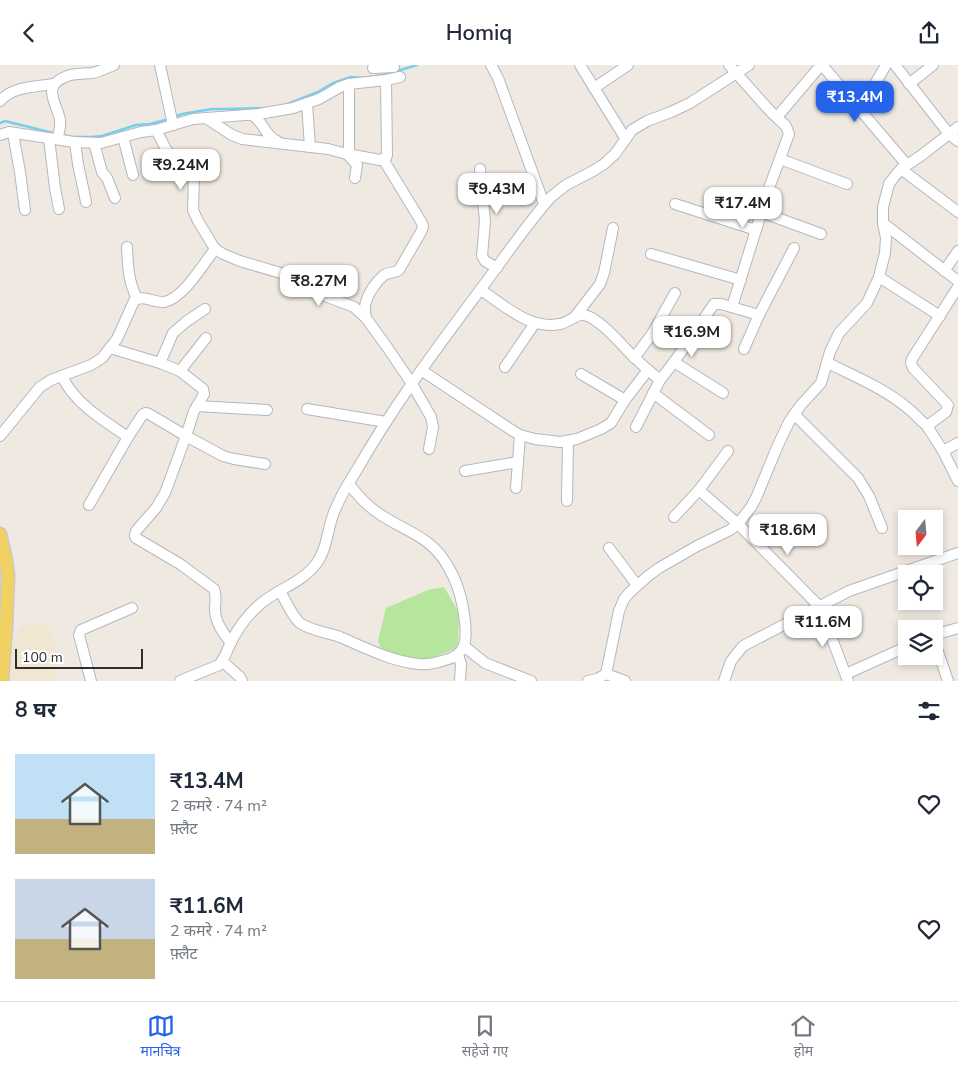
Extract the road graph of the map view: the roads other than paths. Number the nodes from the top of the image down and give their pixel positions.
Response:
1 (114, 65) edge
2 (160, 65) edge
3 (491, 65) edge
4 (580, 65) edge
5 (749, 65) edge
6 (822, 65) edge
7 (886, 65) edge
8 (895, 65) edge
9 (933, 65) edge
10 (623, 66) edge
11 (394, 67) dead end
12 (93, 69) edge
13 (732, 69) edge
14 (71, 70) edge
15 (372, 73) edge
16 (400, 77) dead end
17 (386, 80) junction
18 (349, 84) junction
19 (909, 84) junction
20 (54, 85) junction
21 (594, 88) junction
22 (0, 101) edge
23 (307, 103) junction
24 (857, 106) junction
25 (252, 115) junction
26 (777, 117) junction
27 (206, 118) junction
28 (172, 120) junction
29 (958, 127) edge
30 (156, 130) junction
31 (0, 133) edge
32 (12, 133) junction
33 (56, 136) junction
34 (122, 137) junction
35 (625, 138) junction
36 (954, 138) edge
37 (75, 142) junction
38 (94, 143) junction
39 (282, 143) junction
40 (310, 147) junction
41 (348, 155) junction
42 (383, 159) junction
43 (780, 159) junction
44 (904, 167) junction
45 (480, 169) dead end
46 (133, 175) dead end
47 (355, 178) dead end
48 (847, 184) dead end
49 (115, 199) dead end
50 (86, 202) dead end
51 (544, 204) junction
52 (675, 204) dead end
53 (59, 209) dead end
54 (25, 210) dead end
55 (958, 212) edge
56 (762, 213) junction
57 (883, 223) junction
58 (613, 229) dead end
59 (756, 230) junction
60 (821, 234) dead end
61 (127, 247) dead end
62 (794, 248) dead end
63 (215, 249) junction
64 (958, 251) edge
65 (651, 254) dead end
66 (497, 268) junction
67 (944, 271) junction
68 (879, 277) junction
69 (741, 280) junction
70 (958, 281) edge
71 (958, 287) edge
72 (481, 290) junction
73 (675, 293) dead end
74 (137, 299) junction
75 (732, 307) junction
76 (205, 309) dead end
77 (759, 315) junction
78 (940, 316) junction
79 (366, 318) junction
80 (574, 319) junction
81 (535, 323) junction
82 (206, 338) dead end
83 (110, 348) junction
84 (744, 349) dead end
85 (634, 358) junction
86 (674, 362) junction
87 (160, 363) junction
88 (828, 363) junction
89 (505, 367) dead end
90 (421, 370) junction
91 (648, 370) junction
92 (180, 371) junction
93 (581, 374) dead end
94 (62, 376) junction
95 (660, 380) junction
96 (412, 384) junction
97 (653, 393) junction
98 (724, 393) dead end
99 (625, 400) junction
100 (197, 406) junction
101 (307, 409) dead end
102 (267, 410) dead end
103 (794, 414) junction
104 (386, 422) junction
105 (926, 426) junction
106 (636, 427) dead end
107 (520, 435) junction
108 (709, 435) dead end
109 (0, 436) edge
110 (186, 436) junction
111 (128, 437) junction
112 (568, 441) junction
113 (958, 443) edge
114 (428, 449) dead end
115 (728, 451) dead end
116 (942, 451) junction
117 (518, 462) junction
118 (265, 464) dead end
119 (465, 471) dead end
120 (958, 481) edge
121 (349, 484) junction
122 (516, 488) dead end
123 (699, 490) junction
124 (566, 501) dead end
125 (89, 505) dead end
126 (674, 517) dead end
127 (738, 524) junction
128 (882, 528) dead end
129 (0, 534) edge
130 (609, 548) dead end
131 (958, 553) edge
132 (637, 585) junction
133 (280, 591) junction
134 (820, 607) junction
135 (132, 608) dead end
136 (958, 627) edge
137 (943, 632) edge
138 (231, 643) junction
139 (464, 645) junction
140 (898, 651) edge
141 (458, 655) junction
142 (222, 661) junction
143 (943, 665) edge
144 (606, 674) junction
145 (847, 677) edge
146 (2, 681) edge
147 (91, 681) edge
148 (180, 681) edge
149 (242, 681) edge
150 (460, 681) edge
151 (531, 681) edge
152 (588, 681) edge
153 (625, 681) edge
154 (724, 681) edge
155 (948, 681) edge

1 - 12 street
2 - 28 street
3 - 51 street
4 - 21 street
5 - 13 street
6 - 24 street
6 - 26 street
7 - 24 street
8 - 19 street
9 - 19 street
10 - 21 street
11 - 15 street
12 - 14 street
13 - 26 street
13 - 35 street
14 - 20 street
15 - 17 street
15 - 18 street
16 - 17 street
17 - 42 street
18 - 23 street
18 - 41 street
19 - 36 street
20 - 22 street
20 - 33 street
21 - 35 street
23 - 25 street
23 - 40 street
24 - 44 street
25 - 27 street
25 - 39 street
26 - 43 street
27 - 28 street
27 - 39 street
28 - 30 street
29 - 36 street
30 - 34 street
30 - 63 street
31 - 32 street
32 - 33 street
32 - 54 street
33 - 37 street
33 - 53 street
34 - 38 street
34 - 46 street
35 - 51 street
36 - 44 street
37 - 38 street
37 - 50 street
38 - 49 street
39 - 40 street
40 - 41 street
41 - 42 street
41 - 47 street
42 - 79 street
43 - 48 street
43 - 56 street
44 - 55 street
44 - 57 street
45 - 66 street
51 - 66 street
52 - 59 street
56 - 59 street
56 - 60 street
57 - 67 street
57 - 68 street
58 - 80 street
59 - 69 street
61 - 74 street
62 - 77 street
63 - 74 street
63 - 79 street
64 - 67 street
65 - 69 street
66 - 72 street
67 - 70 street
68 - 78 street
68 - 88 street
69 - 75 street
71 - 78 street
72 - 81 street
72 - 90 street
73 - 85 street
74 - 83 street
75 - 77 street
75 - 86 street
76 - 87 street
77 - 84 street
78 - 105 street
79 - 96 street
80 - 81 street
80 - 85 street
81 - 89 street
82 - 92 street
83 - 87 street
83 - 94 street
85 - 91 street
86 - 95 street
86 - 98 street
87 - 92 street
88 - 103 street
88 - 105 street
90 - 96 street
90 - 107 street
91 - 95 street
91 - 99 street
92 - 100 street
93 - 99 street
94 - 109 street
94 - 111 street
95 - 97 street
96 - 104 street
96 - 114 street
97 - 106 street
97 - 108 street
99 - 112 street
100 - 102 street
100 - 110 street
101 - 104 street
103 - 127 street
103 - 128 street
104 - 121 street
105 - 116 street
107 - 112 street
107 - 117 street
110 - 111 street
110 - 118 street
110 - 138 street
111 - 125 street
112 - 124 street
113 - 116 street
115 - 123 street
116 - 120 street
117 - 119 street
117 - 122 street
121 - 133 street
121 - 139 street
123 - 126 street
123 - 127 street
127 - 132 street
127 - 134 street
129 - 146 main road
130 - 132 street
131 - 134 street
132 - 144 street
133 - 138 street
133 - 141 street
134 - 145 street
134 - 154 street
135 - 147 street
136 - 137 street
138 - 142 street
139 - 141 street
139 - 151 street
140 - 145 street
141 - 150 street
142 - 148 street
142 - 149 street
143 - 155 street
144 - 152 street
144 - 153 street

